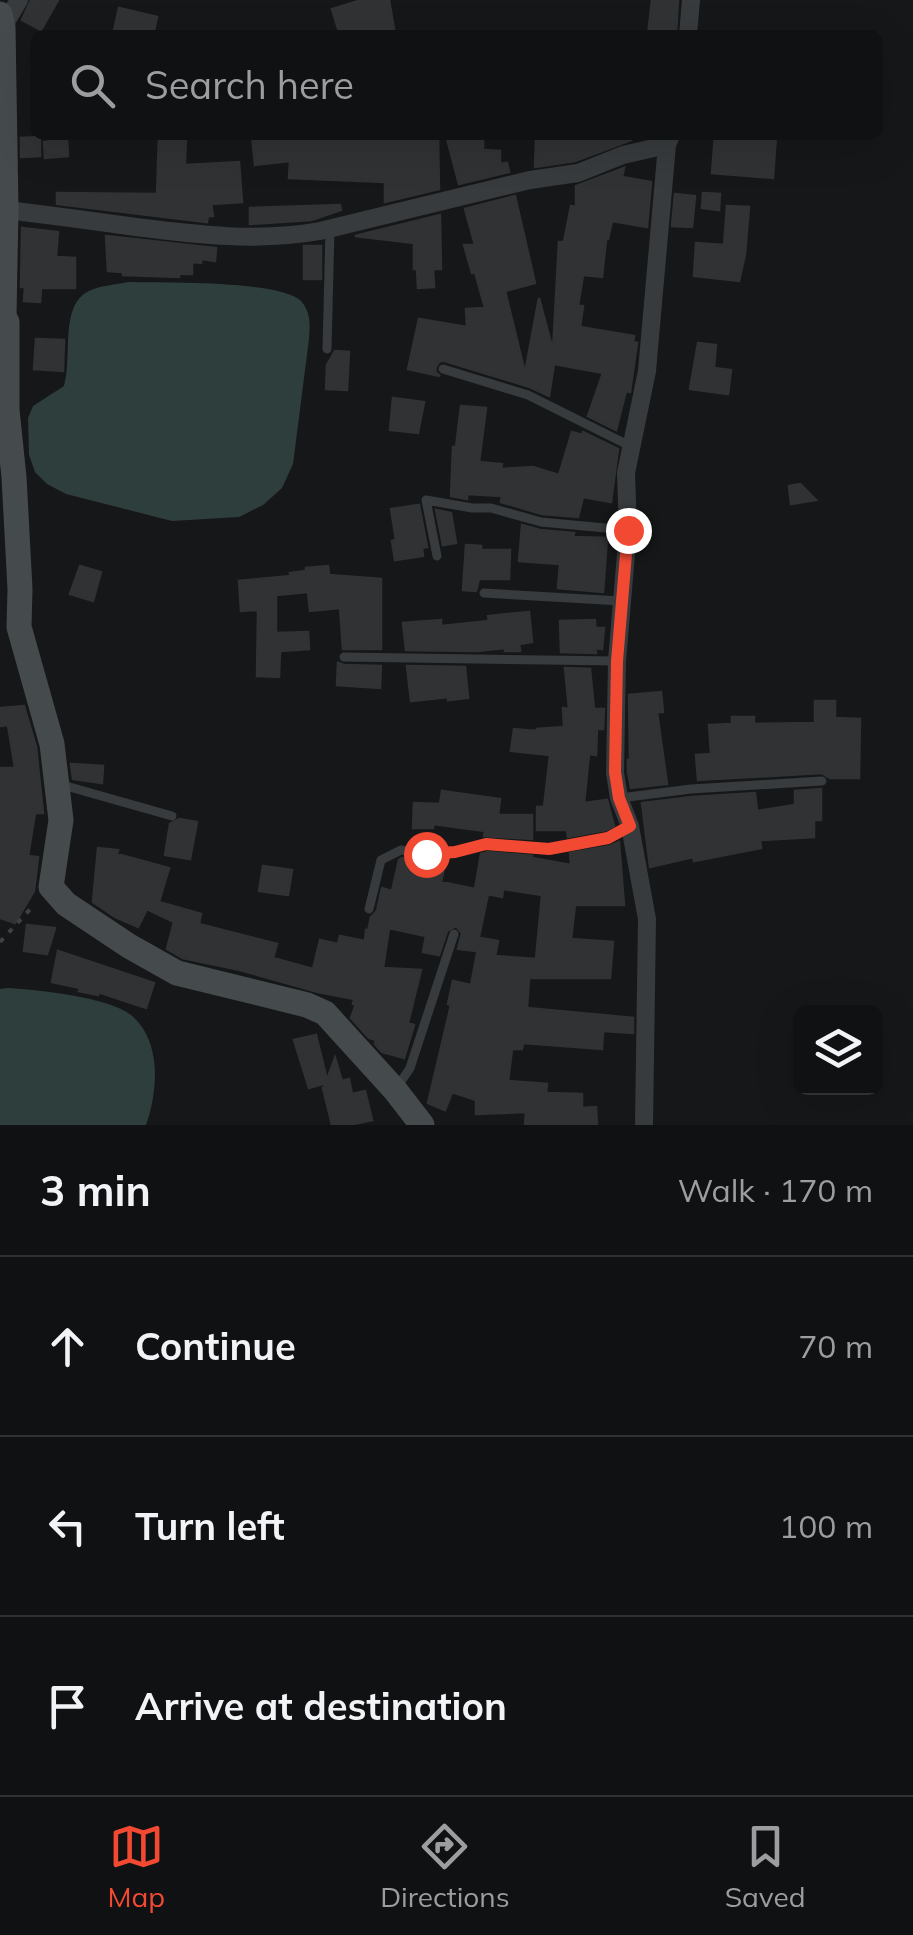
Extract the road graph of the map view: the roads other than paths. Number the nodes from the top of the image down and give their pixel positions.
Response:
1 (19, 0) edge
2 (691, 0) edge
3 (2, 20) edge
4 (688, 30) edge
5 (669, 140) edge
6 (6, 210) junction
7 (330, 228) junction
8 (2, 239) edge
9 (2, 316) edge
10 (328, 349) dead end
11 (443, 370) dead end
12 (632, 447) junction
13 (8, 499) edge
14 (628, 530) junction
15 (437, 556) dead end
16 (484, 592) dead end
17 (623, 602) junction
18 (10, 625) edge
19 (344, 657) dead end
20 (617, 661) junction
21 (822, 781) dead end
22 (56, 783) junction
23 (619, 798) junction
24 (172, 816) dead end
25 (630, 826) junction
26 (369, 909) dead end
27 (454, 934) dead end
28 (389, 1083) junction
29 (422, 1125) edge
30 (644, 1125) edge

1 - 3 street
2 - 4 street
3 - 6 street
5 - 7 street
5 - 12 street
6 - 7 street
6 - 8 street
7 - 10 lane
8 - 9 street
9 - 13 street
11 - 12 lane
12 - 14 street
13 - 18 street
14 - 15 lane
14 - 17 street
16 - 17 lane
17 - 20 street
18 - 22 street
19 - 20 lane
20 - 23 street
21 - 23 lane
22 - 24 lane
22 - 28 street
23 - 25 street
25 - 26 lane
25 - 30 street
27 - 28 lane
28 - 29 street

